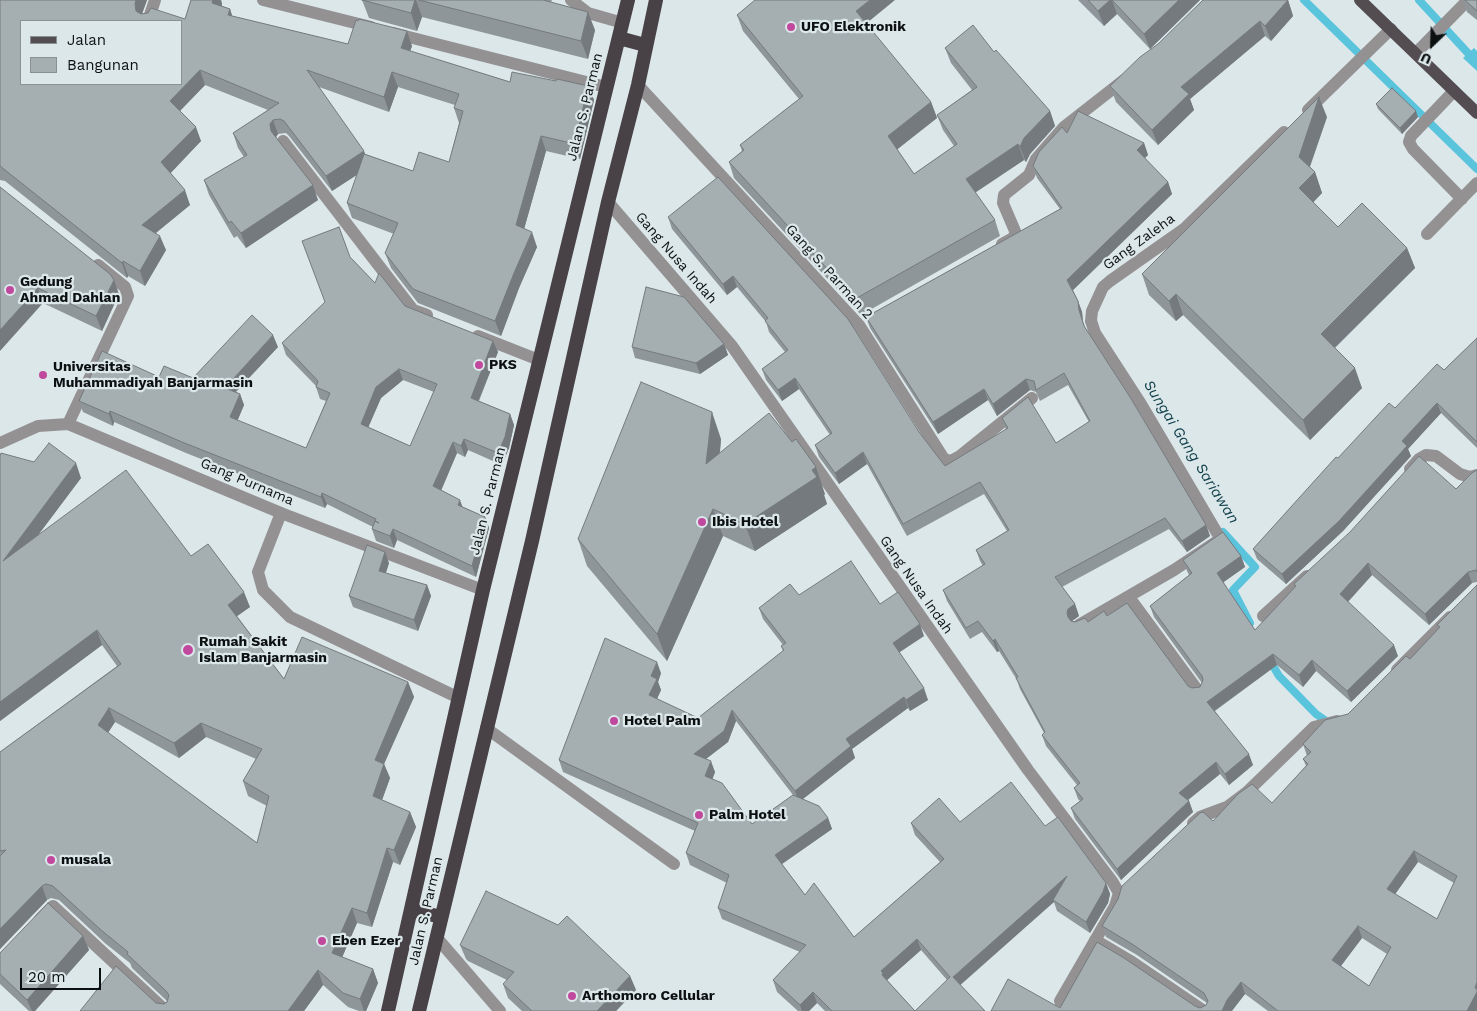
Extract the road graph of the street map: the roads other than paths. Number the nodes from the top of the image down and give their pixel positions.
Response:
1 (155, 0) edge
2 (263, 0) edge
3 (571, 0) edge
4 (628, 0) edge
5 (656, 0) edge
6 (1360, 0) edge
7 (1468, 0) edge
8 (148, 20) edge
9 (622, 22) junction
10 (1391, 29) junction
11 (619, 38) junction
12 (645, 45) junction
13 (1416, 53) junction
14 (1135, 71) edge
15 (638, 85) junction
16 (606, 86) junction
17 (1454, 91) junction
18 (1477, 113) edge
19 (283, 141) edge
20 (1477, 183) edge
21 (1462, 198) junction
22 (608, 202) junction
23 (1427, 234) dead end
24 (987, 252) edge
25 (92, 260) edge
26 (440, 321) edge
27 (467, 331) edge
28 (538, 360) junction
29 (1032, 398) dead end
30 (68, 424) junction
31 (0, 443) edge
32 (1477, 475) edge
33 (1400, 480) edge
34 (281, 513) junction
35 (1314, 570) edge
36 (483, 590) junction
37 (1129, 597) junction
38 (1458, 608) edge
39 (1264, 616) dead end
40 (1078, 625) edge
41 (1389, 677) edge
42 (1199, 692) edge
43 (459, 698) junction
44 (1346, 719) edge
45 (486, 728) junction
46 (1186, 830) edge
47 (674, 864) dead end
48 (412, 910) junction
49 (441, 917) junction
50 (33, 927) edge
51 (436, 938) junction
52 (1096, 940) junction
53 (1060, 1001) dead end
54 (166, 1011) edge
55 (388, 1011) edge
56 (419, 1011) edge
57 (500, 1011) edge
58 (1204, 1011) edge

1 - 8 street
2 - 16 street
3 - 9 street
4 - 9 highway, Jalan S. Parman
5 - 12 highway, Jalan S. Parman
6 - 10 main road
7 - 13 street
9 - 11 highway, Jalan S. Parman
10 - 13 main road
10 - 37 street, Gang Zaleha
11 - 12 highway
11 - 16 highway, Jalan S. Parman
12 - 15 highway, Jalan S. Parman
13 - 17 main road
14 - 24 street
15 - 22 highway, Jalan S. Parman
15 - 29 street, Gang S. Parman 2
16 - 28 highway, Jalan S. Parman
17 - 18 main road
17 - 21 street
19 - 26 street
20 - 21 street
21 - 23 street
22 - 45 highway, Jalan S. Parman
22 - 52 street, Gang Nusa Indah
25 - 30 street
27 - 28 street
28 - 36 highway, Jalan S. Parman
30 - 31 street, Gang Purnama
30 - 34 street, Gang Purnama
32 - 33 street
34 - 36 street, Gang Purnama
34 - 43 street
35 - 39 street
36 - 43 highway, Jalan S. Parman
37 - 40 street, Gang Zaleha
37 - 42 street
38 - 41 street
43 - 48 highway, Jalan S. Parman
44 - 46 street
45 - 47 street
45 - 49 highway, Jalan S. Parman
48 - 49 highway
48 - 55 highway, Jalan S. Parman
49 - 51 highway, Jalan S. Parman
50 - 54 street
51 - 56 highway, Jalan S. Parman
51 - 57 street
52 - 53 street, Gang Nusa Indah
52 - 58 street

